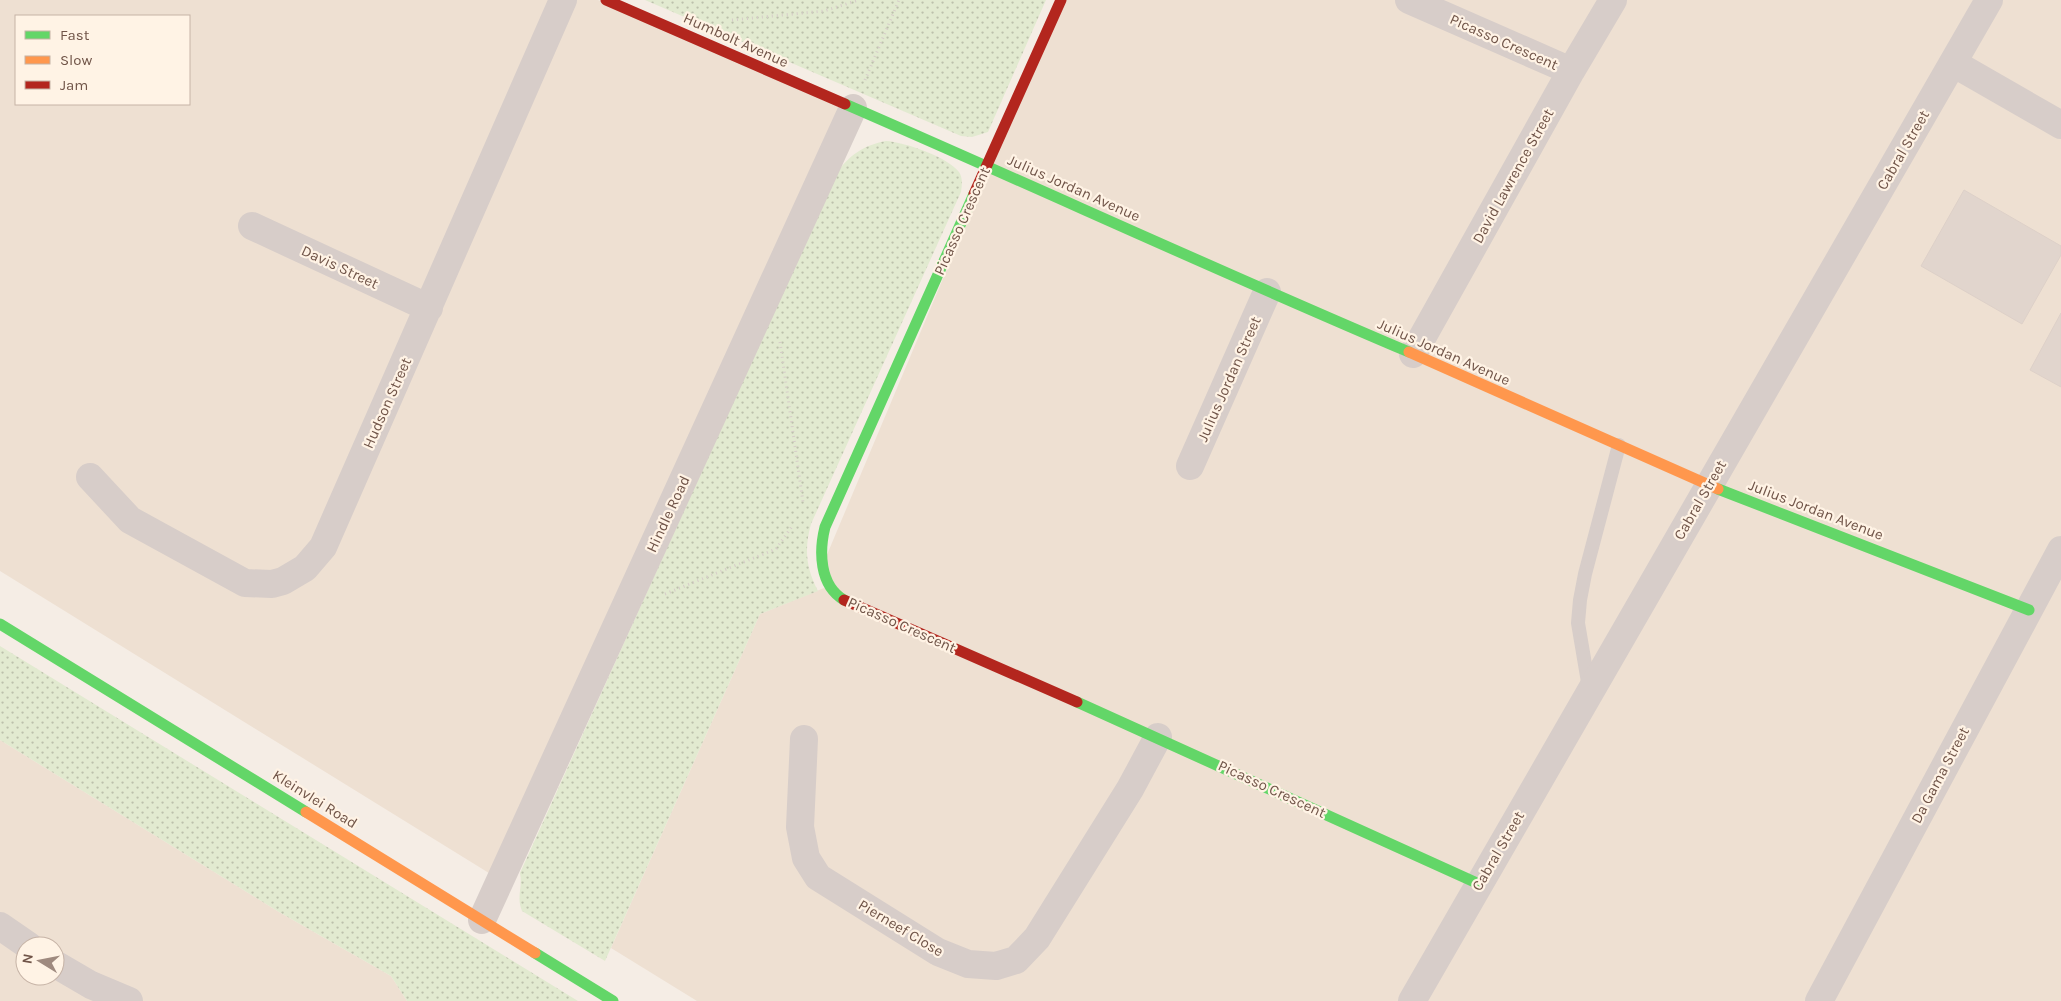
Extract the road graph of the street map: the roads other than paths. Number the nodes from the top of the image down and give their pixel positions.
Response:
1 (562, 0) edge
2 (606, 0) edge
3 (1061, 0) edge
4 (1409, 0) edge
5 (1613, 0) edge
6 (1989, 0) edge
7 (1953, 63) junction
8 (1571, 71) junction
9 (853, 108) junction
10 (2061, 125) edge
11 (986, 165) junction
12 (252, 226) dead end
13 (1267, 292) junction
14 (428, 308) junction
15 (1414, 354) junction
16 (1620, 445) junction
17 (1190, 466) dead end
18 (90, 477) dead end
19 (1709, 485) junction
20 (2061, 550) edge
21 (2029, 610) junction
22 (0, 624) edge
23 (1590, 691) junction
24 (1158, 737) junction
25 (804, 739) dead end
26 (1478, 884) junction
27 (482, 920) junction
28 (0, 926) edge
29 (15, 936) edge
30 (65, 970) edge
31 (130, 1001) edge
32 (613, 1001) edge
33 (1412, 1001) edge
34 (1819, 1001) edge

1 - 14 street, Hudson Street
2 - 9 street, Humbolt Avenue
3 - 11 street, Picasso Crescent
4 - 8 street, Picasso Crescent
5 - 8 street, David Lawrence Street
6 - 7 street, Cabral Street
7 - 10 street
7 - 19 street, Cabral Street
8 - 15 street, David Lawrence Street
9 - 11 street, Julius Jordan Avenue
9 - 27 street, Hindle Road
11 - 13 street, Julius Jordan Avenue
11 - 24 street, Picasso Crescent
12 - 14 street, Davis Street
13 - 15 street, Julius Jordan Avenue
13 - 17 street, Julius Jordan Street
14 - 18 street, Hudson Street
15 - 16 street, Julius Jordan Avenue
16 - 19 street, Julius Jordan Avenue
16 - 23 lane
19 - 21 street, Julius Jordan Avenue
19 - 23 street, Cabral Street
20 - 21 street, Da Gama Street
21 - 34 street, Da Gama Street
22 - 27 street, Kleinvlei Road
23 - 26 street, Cabral Street
24 - 25 street, Pierneef Close
24 - 26 street, Picasso Crescent
26 - 33 street, Cabral Street
27 - 32 street, Kleinvlei Road
28 - 29 street
30 - 31 street

